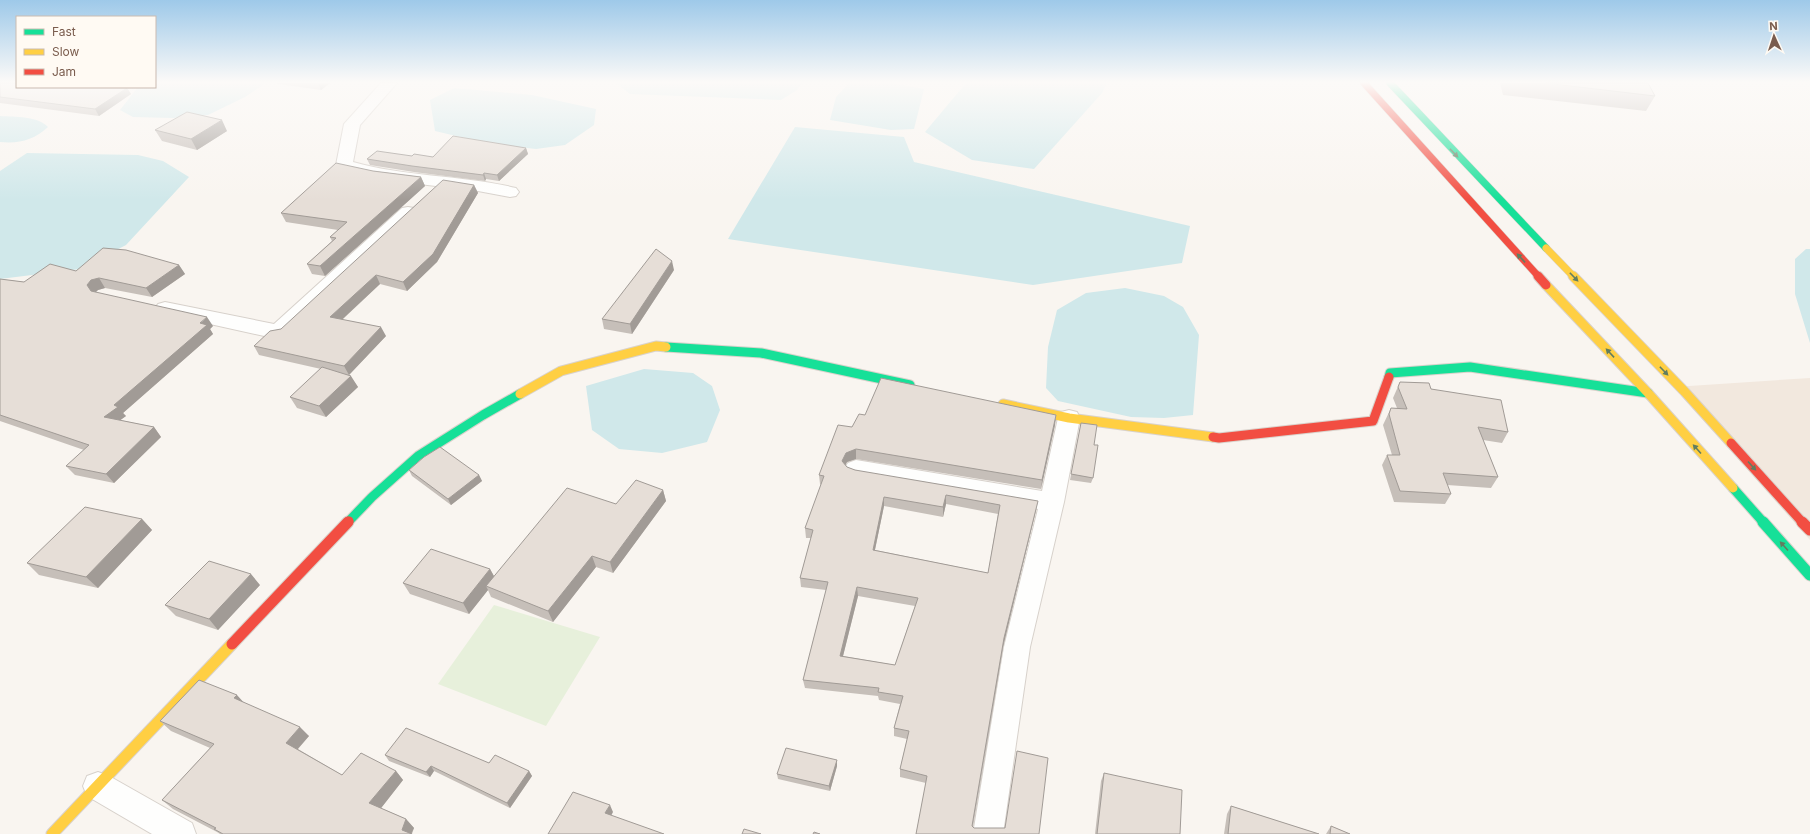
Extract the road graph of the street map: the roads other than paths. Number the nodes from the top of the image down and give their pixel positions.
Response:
1 (354, 122) edge
2 (1399, 122) edge
3 (1425, 122) edge
4 (442, 182) junction
5 (510, 192) dead end
6 (150, 304) edge
7 (922, 387) edge
8 (1648, 394) junction
9 (992, 402) edge
10 (1069, 418) junction
11 (856, 469) edge
12 (1052, 502) junction
13 (1810, 530) edge
14 (1810, 575) edge
15 (98, 786) junction
16 (52, 834) edge
17 (181, 834) edge
18 (988, 834) edge

1 - 4 street
8 -> 2 main road
3 -> 13 main road
4 - 5 street
4 - 6 street
7 - 15 main road
8 - 10 main road
14 -> 8 main road
9 - 10 main road
10 - 12 street
11 - 12 street
12 - 18 street
15 - 16 main road
15 - 17 street

